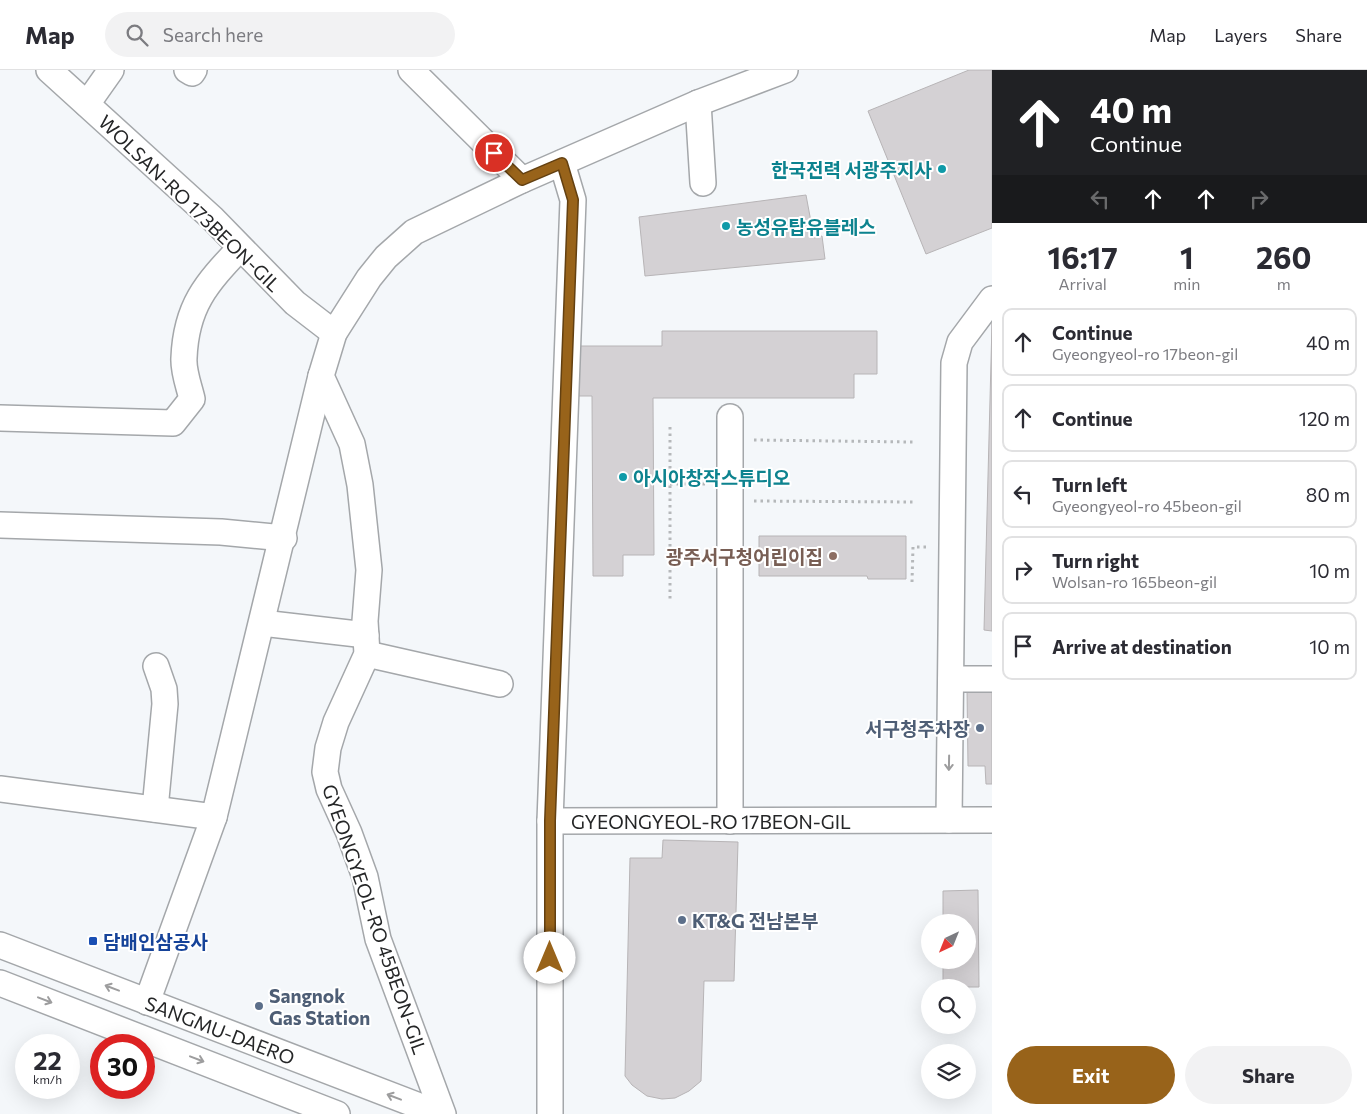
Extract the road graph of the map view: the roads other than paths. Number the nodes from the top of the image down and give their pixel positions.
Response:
1 (50, 70) edge
2 (111, 70) edge
3 (187, 70) edge
4 (194, 70) edge
5 (411, 70) edge
6 (785, 70) edge
7 (698, 103) junction
8 (87, 104) junction
9 (562, 163) junction
10 (522, 180) junction
11 (703, 183) dead end
12 (240, 248) junction
13 (992, 299) edge
14 (334, 334) junction
15 (321, 376) junction
16 (0, 418) edge
17 (730, 429) road end
18 (0, 525) edge
19 (284, 538) junction
20 (262, 623) junction
21 (366, 644) junction
22 (156, 666) dead end
23 (952, 679) junction
24 (992, 680) edge
25 (500, 684) dead end
26 (0, 789) edge
27 (155, 810) junction
28 (214, 817) junction
29 (949, 820) junction
30 (992, 820) edge
31 (550, 821) junction
32 (730, 821) junction
33 (0, 927) edge
34 (0, 945) edge
35 (33, 959) junction
36 (0, 982) edge
37 (147, 1002) junction
38 (338, 1114) edge
39 (441, 1114) edge
40 (550, 1114) edge

1 - 8 street, WOLSAN-RO 173BEON-GIL
2 - 8 street
3 - 4 street
5 - 10 street
6 - 7 street
7 - 9 street
7 - 11 street
8 - 12 street, WOLSAN-RO 173BEON-GIL
9 - 10 street
9 - 31 street, GYEONGYEOL-RO 17BEON-GIL
10 - 14 street
12 - 14 street, WOLSAN-RO 173BEON-GIL
12 - 16 street
13 - 23 street
14 - 15 street
15 - 19 street
15 - 21 street, GYEONGYEOL-RO 45BEON-GIL
17 - 32 street
18 - 19 street
19 - 20 street
20 - 21 street
20 - 28 street
21 - 25 street
21 - 39 street, GYEONGYEOL-RO 45BEON-GIL
22 - 27 street
23 - 24 street
23 -> 29 street
26 - 27 street
27 - 28 street
28 - 37 street
29 - 30 street, GYEONGYEOL-RO 17BEON-GIL
29 - 32 street, GYEONGYEOL-RO 17BEON-GIL
31 - 32 street, GYEONGYEOL-RO 17BEON-GIL
31 - 40 street
33 - 35 street
34 - 35 street, SANGMU-DAERO
37 -> 35 street, SANGMU-DAERO
36 -> 38 street, SANGMU-DAERO
39 -> 37 street, SANGMU-DAERO

